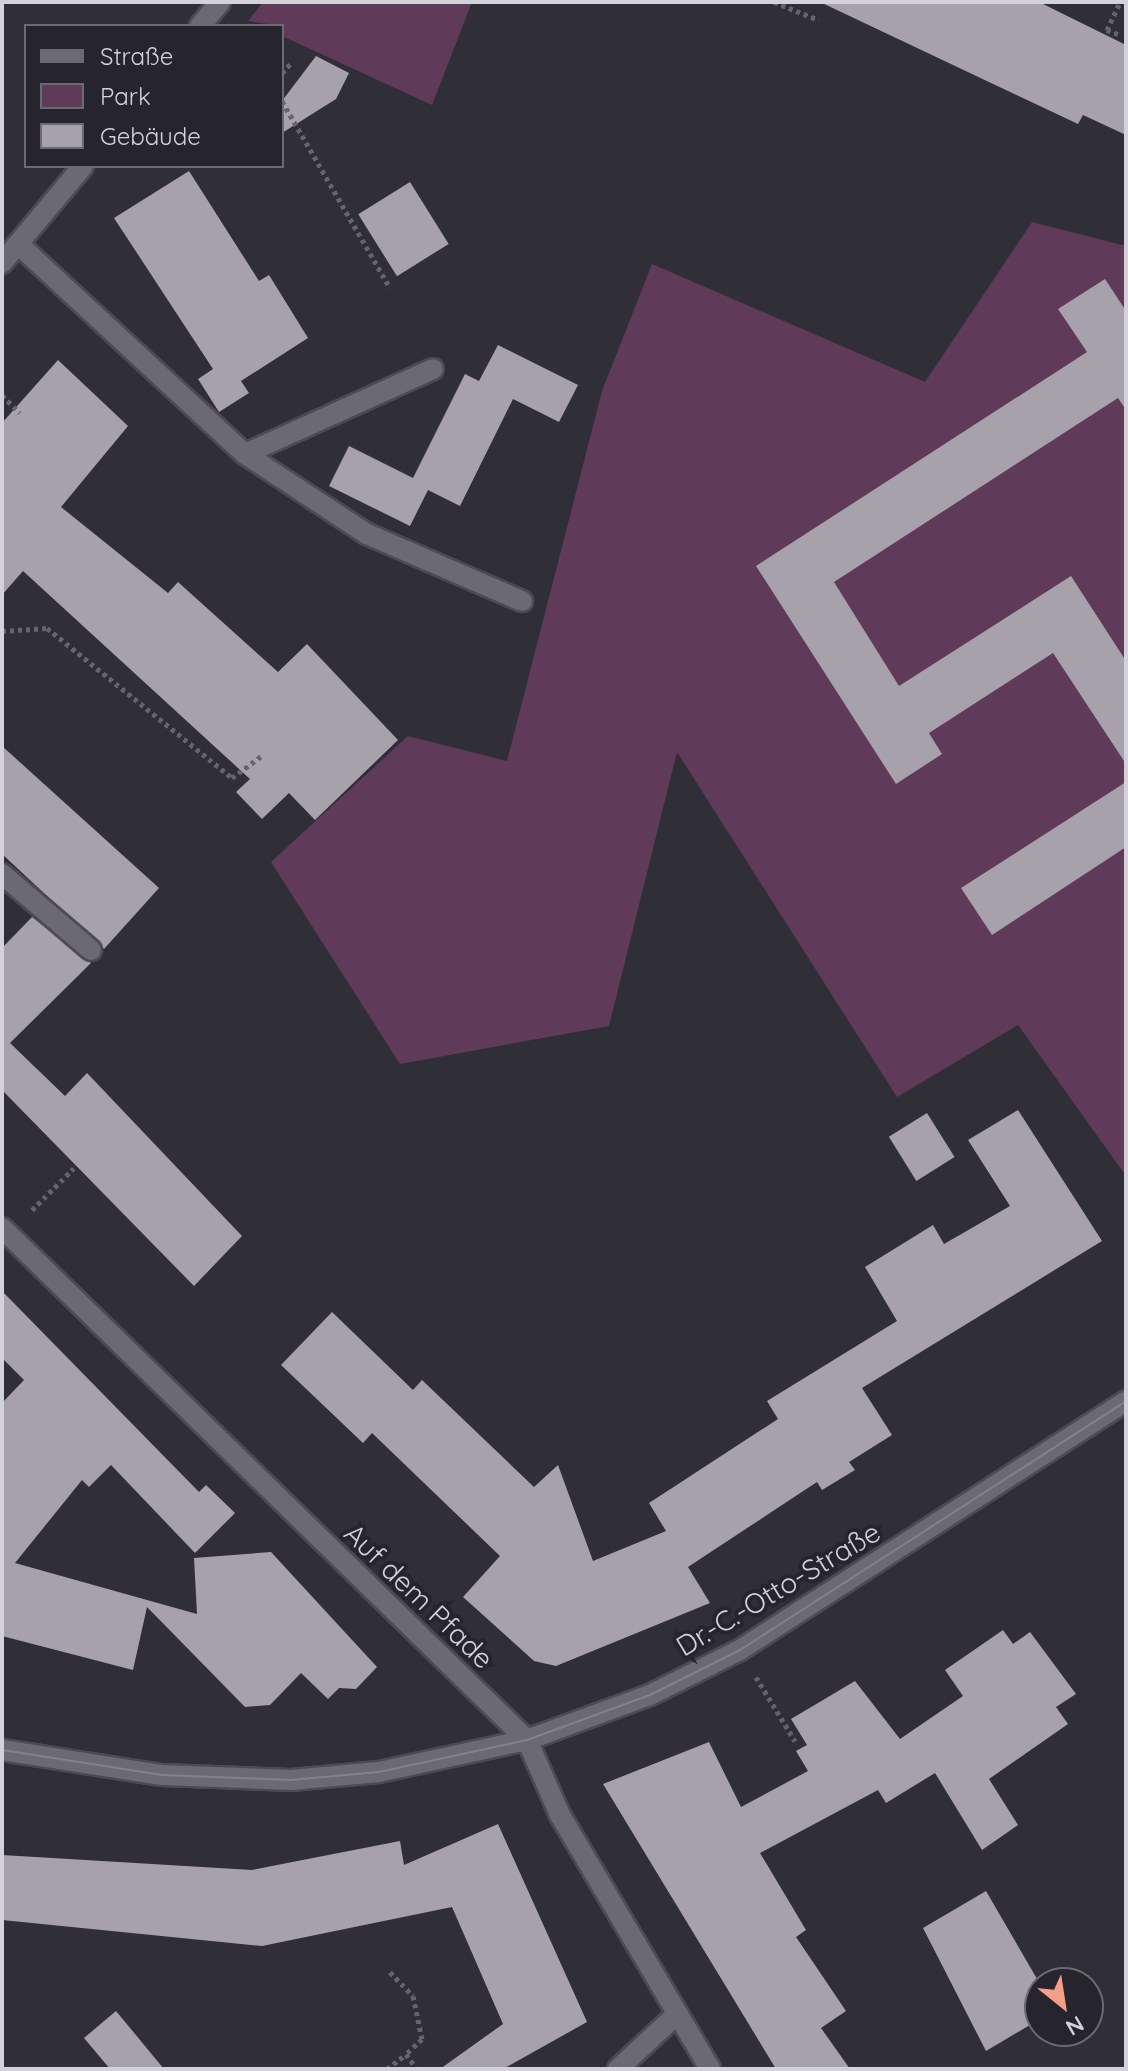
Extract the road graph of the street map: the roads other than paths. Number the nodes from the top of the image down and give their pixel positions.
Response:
1 (220, 2) edge
2 (202, 24) edge
3 (81, 168) edge
4 (18, 244) junction
5 (2, 263) edge
6 (433, 369) dead end
7 (245, 454) junction
8 (522, 601) dead end
9 (2, 874) edge
10 (91, 950) dead end
11 (5, 1231) edge
12 (1126, 1401) edge
13 (527, 1740) junction
14 (2, 1750) edge
15 (674, 2017) junction
16 (618, 2069) edge
17 (710, 2069) edge

1 - 2 street
3 - 4 street
4 - 5 street
4 - 7 street
6 - 7 street
7 - 8 street
9 - 10 street
11 - 13 street, Auf dem Pfade
12 - 13 street, Dr.-C.-Otto-Straße
13 - 14 street, Dr.-C.-Otto-Straße
13 - 15 street, Auf dem Pfade
15 - 16 street
15 - 17 street, Auf dem Pfade

